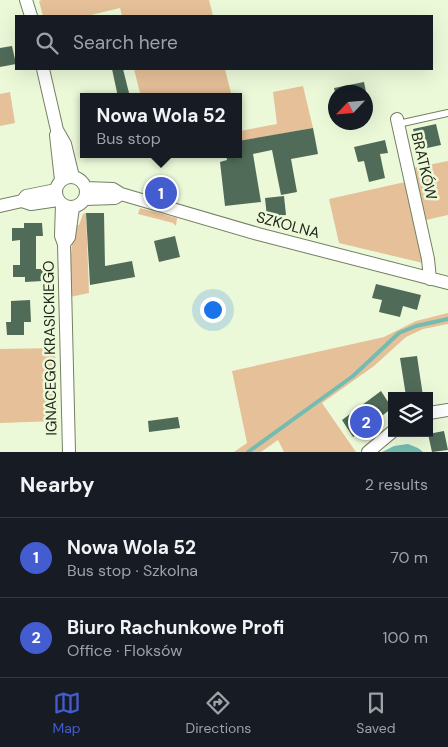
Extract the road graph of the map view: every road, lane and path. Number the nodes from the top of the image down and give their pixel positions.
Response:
1 (26, 0) edge
2 (31, 15) edge
3 (43, 70) edge
4 (448, 113) edge
5 (397, 122) joint
6 (64, 193) junction
7 (85, 194) junction
8 (0, 206) edge
9 (430, 279) junction
10 (448, 283) edge
11 (448, 410) edge
12 (433, 412) edge
13 (388, 435) edge
14 (69, 452) edge
15 (368, 452) edge

1 - 2 street
3 - 6 street, IGNACEGO KRASICKIEGO
4 - 5 lane
5 - 9 street, BRATKÓW
6 - 7 street
6 - 7 street
6 - 8 street
6 - 14 street, IGNACEGO KRASICKIEGO
7 - 9 street, SZKOLNA
9 - 10 street, SZKOLNA
11 - 12 street
13 - 15 street

